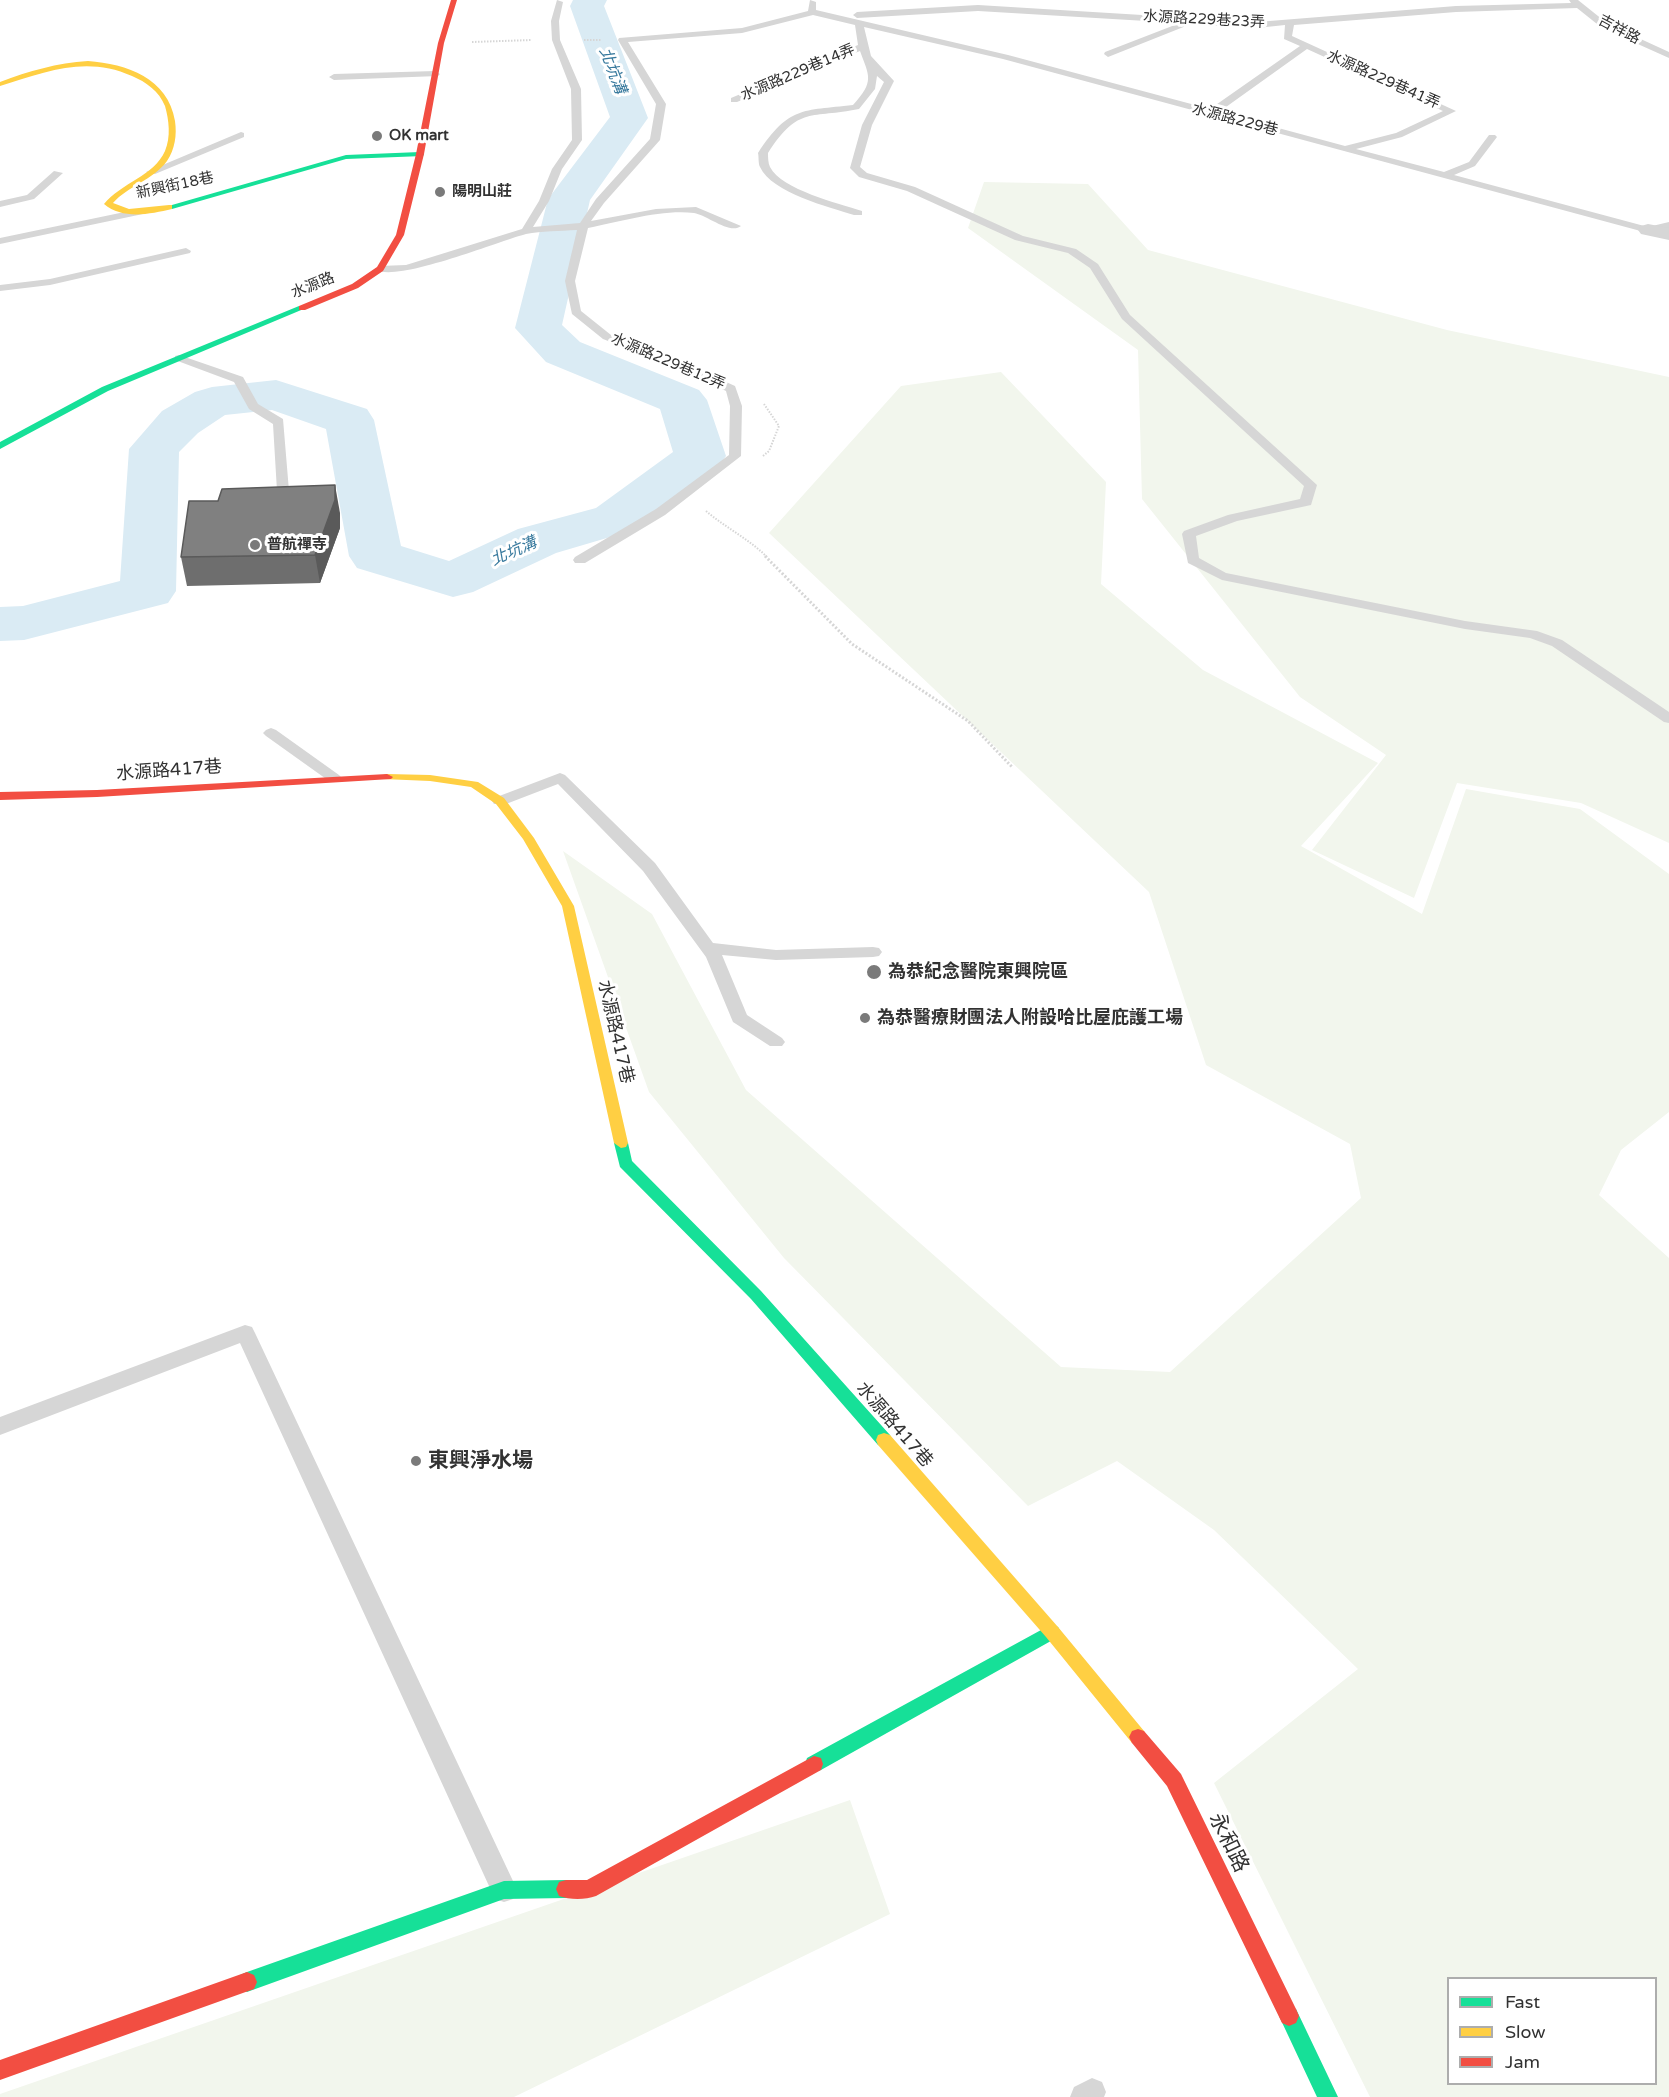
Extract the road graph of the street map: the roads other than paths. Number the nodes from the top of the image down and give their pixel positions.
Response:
1 (454, 0) edge
2 (812, 0) edge
3 (559, 2) dead end
4 (1576, 3) edge
5 (1095, 4) dead end
6 (812, 12) junction
7 (827, 15) junction
8 (1121, 16) junction
9 (842, 19) junction
10 (1194, 21) junction
11 (859, 22) junction
12 (820, 23) dead end
13 (1290, 23) junction
14 (788, 31) dead end
15 (744, 40) dead end
16 (1306, 46) junction
17 (861, 47) junction
18 (1108, 54) dead end
19 (1669, 55) edge
20 (872, 68) junction
21 (435, 74) junction
22 (334, 77) dead end
23 (0, 84) edge
24 (734, 100) dead end
25 (1211, 113) junction
26 (241, 135) dead end
27 (1492, 137) dead end
28 (1342, 149) junction
29 (420, 154) junction
30 (151, 172) junction
31 (58, 173) dead end
32 (1443, 176) junction
33 (0, 204) edge
34 (115, 209) junction
35 (139, 212) junction
36 (858, 213) dead end
37 (1669, 225) edge
38 (583, 226) junction
39 (736, 226) dead end
40 (1648, 230) junction
41 (526, 231) junction
42 (1669, 234) edge
43 (4, 235) edge
44 (0, 247) edge
45 (186, 250) dead end
46 (380, 269) junction
47 (0, 288) edge
48 (179, 358) junction
49 (0, 446) edge
50 (283, 491) edge
51 (580, 560) dead end
52 (1669, 719) edge
53 (271, 733) dead end
54 (334, 778) junction
55 (0, 796) edge
56 (500, 801) junction
57 (708, 948) junction
58 (873, 952) dead end
59 (776, 1042) dead end
60 (0, 1426) edge
61 (1052, 1632) junction
62 (504, 1890) junction
63 (0, 2070) edge
64 (1328, 2097) edge

1 - 21 street, 水源路
2 - 6 lane
3 - 41 lane
4 - 13 lane, 水源路229巷23弄
4 - 19 lane, 吉祥路
5 - 8 lane
6 - 7 lane, 水源路229巷
6 - 38 lane, 水源路229巷12弄
7 - 8 lane, 水源路229巷23弄
7 - 9 lane, 水源路229巷
8 - 10 lane, 水源路229巷23弄
9 - 11 lane, 水源路229巷
9 - 12 lane
10 - 13 lane, 水源路229巷23弄
10 - 18 lane
11 - 17 lane
11 - 25 lane, 水源路229巷
13 - 16 lane, 水源路229巷41弄
14 - 15 lane
16 - 25 lane
16 - 28 lane, 水源路229巷41弄
17 - 20 lane
17 - 24 lane, 水源路229巷14弄
20 - 36 lane
20 - 52 lane
21 - 22 lane
21 - 29 street, 水源路
23 - 30 street, 新興街18巷
25 - 28 lane, 水源路229巷
26 - 30 lane
27 - 32 lane
28 - 32 lane, 水源路229巷
29 - 35 street, 新興街18巷
29 - 46 street, 水源路
30 - 34 street, 新興街18巷
31 - 33 lane
32 - 40 lane, 水源路229巷
34 - 35 street, 新興街18巷
34 - 43 lane
35 - 43 lane
37 - 40 lane
38 - 39 lane
38 - 41 lane
38 - 51 lane, 水源路229巷12弄
40 - 42 street, 水源路229巷
41 - 46 lane
43 - 44 lane
45 - 47 lane
46 - 48 street, 水源路
48 - 49 street, 水源路
48 - 50 lane
53 - 54 lane
54 - 55 street, 水源路417巷
54 - 56 street, 水源路417巷
56 - 57 lane
56 - 61 street, 水源路417巷
57 - 58 lane
57 - 59 lane
60 - 62 lane
61 - 62 street
61 - 64 street, 永和路
62 - 63 street

